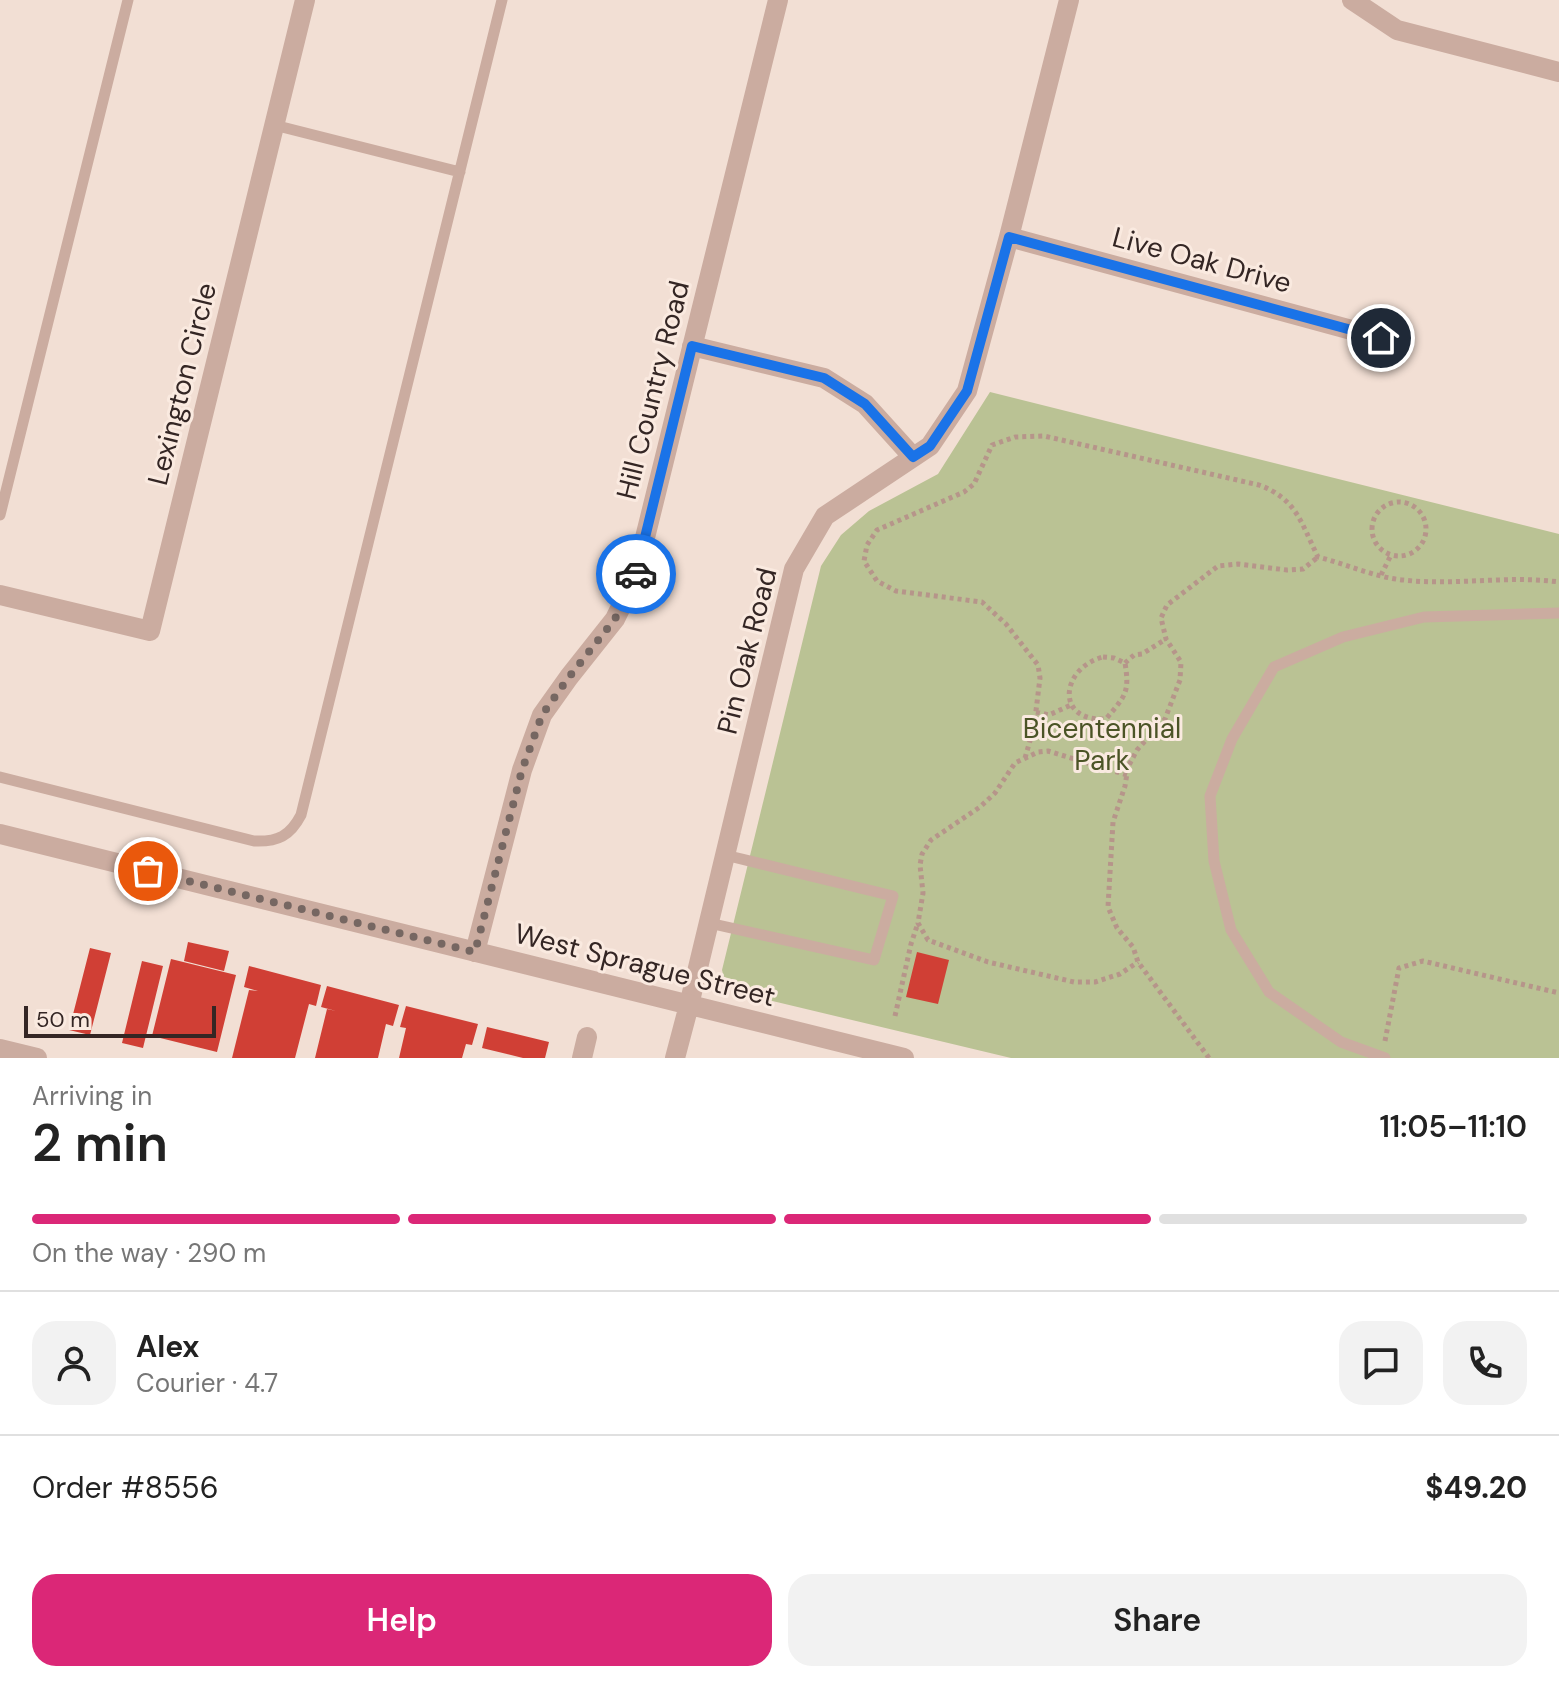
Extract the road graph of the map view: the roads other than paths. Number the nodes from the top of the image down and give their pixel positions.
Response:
1 (128, 0) edge
2 (305, 0) edge
3 (502, 0) edge
4 (778, 0) edge
5 (1069, 0) edge
6 (1352, 0) edge
7 (1559, 72) edge
8 (274, 125) junction
9 (460, 172) junction
10 (1009, 237) junction
11 (1381, 338) dead end
12 (692, 346) junction
13 (913, 457) junction
14 (0, 515) edge
15 (0, 595) edge
16 (1559, 613) edge
17 (0, 777) edge
18 (0, 834) edge
19 (725, 855) junction
20 (709, 923) junction
21 (475, 952) junction
22 (689, 1005) junction
23 (587, 1037) dead end
24 (0, 1049) edge
25 (1383, 1057) edge
26 (37, 1058) edge
27 (582, 1058) edge
28 (675, 1058) edge
29 (904, 1058) edge

1 - 14 lane
2 - 8 street, Lexington Circle
3 - 9 lane
4 - 12 street, Hill Country Road
5 - 10 street, Pin Oak Road
6 - 7 street
8 - 9 lane
8 - 15 street, Lexington Circle
9 - 17 lane
10 - 11 street, Live Oak Drive
10 - 13 street, Pin Oak Road
12 - 13 street
12 - 21 street, Hill Country Road
13 - 19 street, Pin Oak Road
16 - 25 lane
18 - 21 street, West Sprague Street
19 - 20 street, Pin Oak Road
19 - 20 lane
20 - 22 street, Pin Oak Road
21 - 22 street, West Sprague Street
22 - 28 street, Pin Oak Road
22 - 29 street, West Sprague Street
23 - 27 street
24 - 26 street

